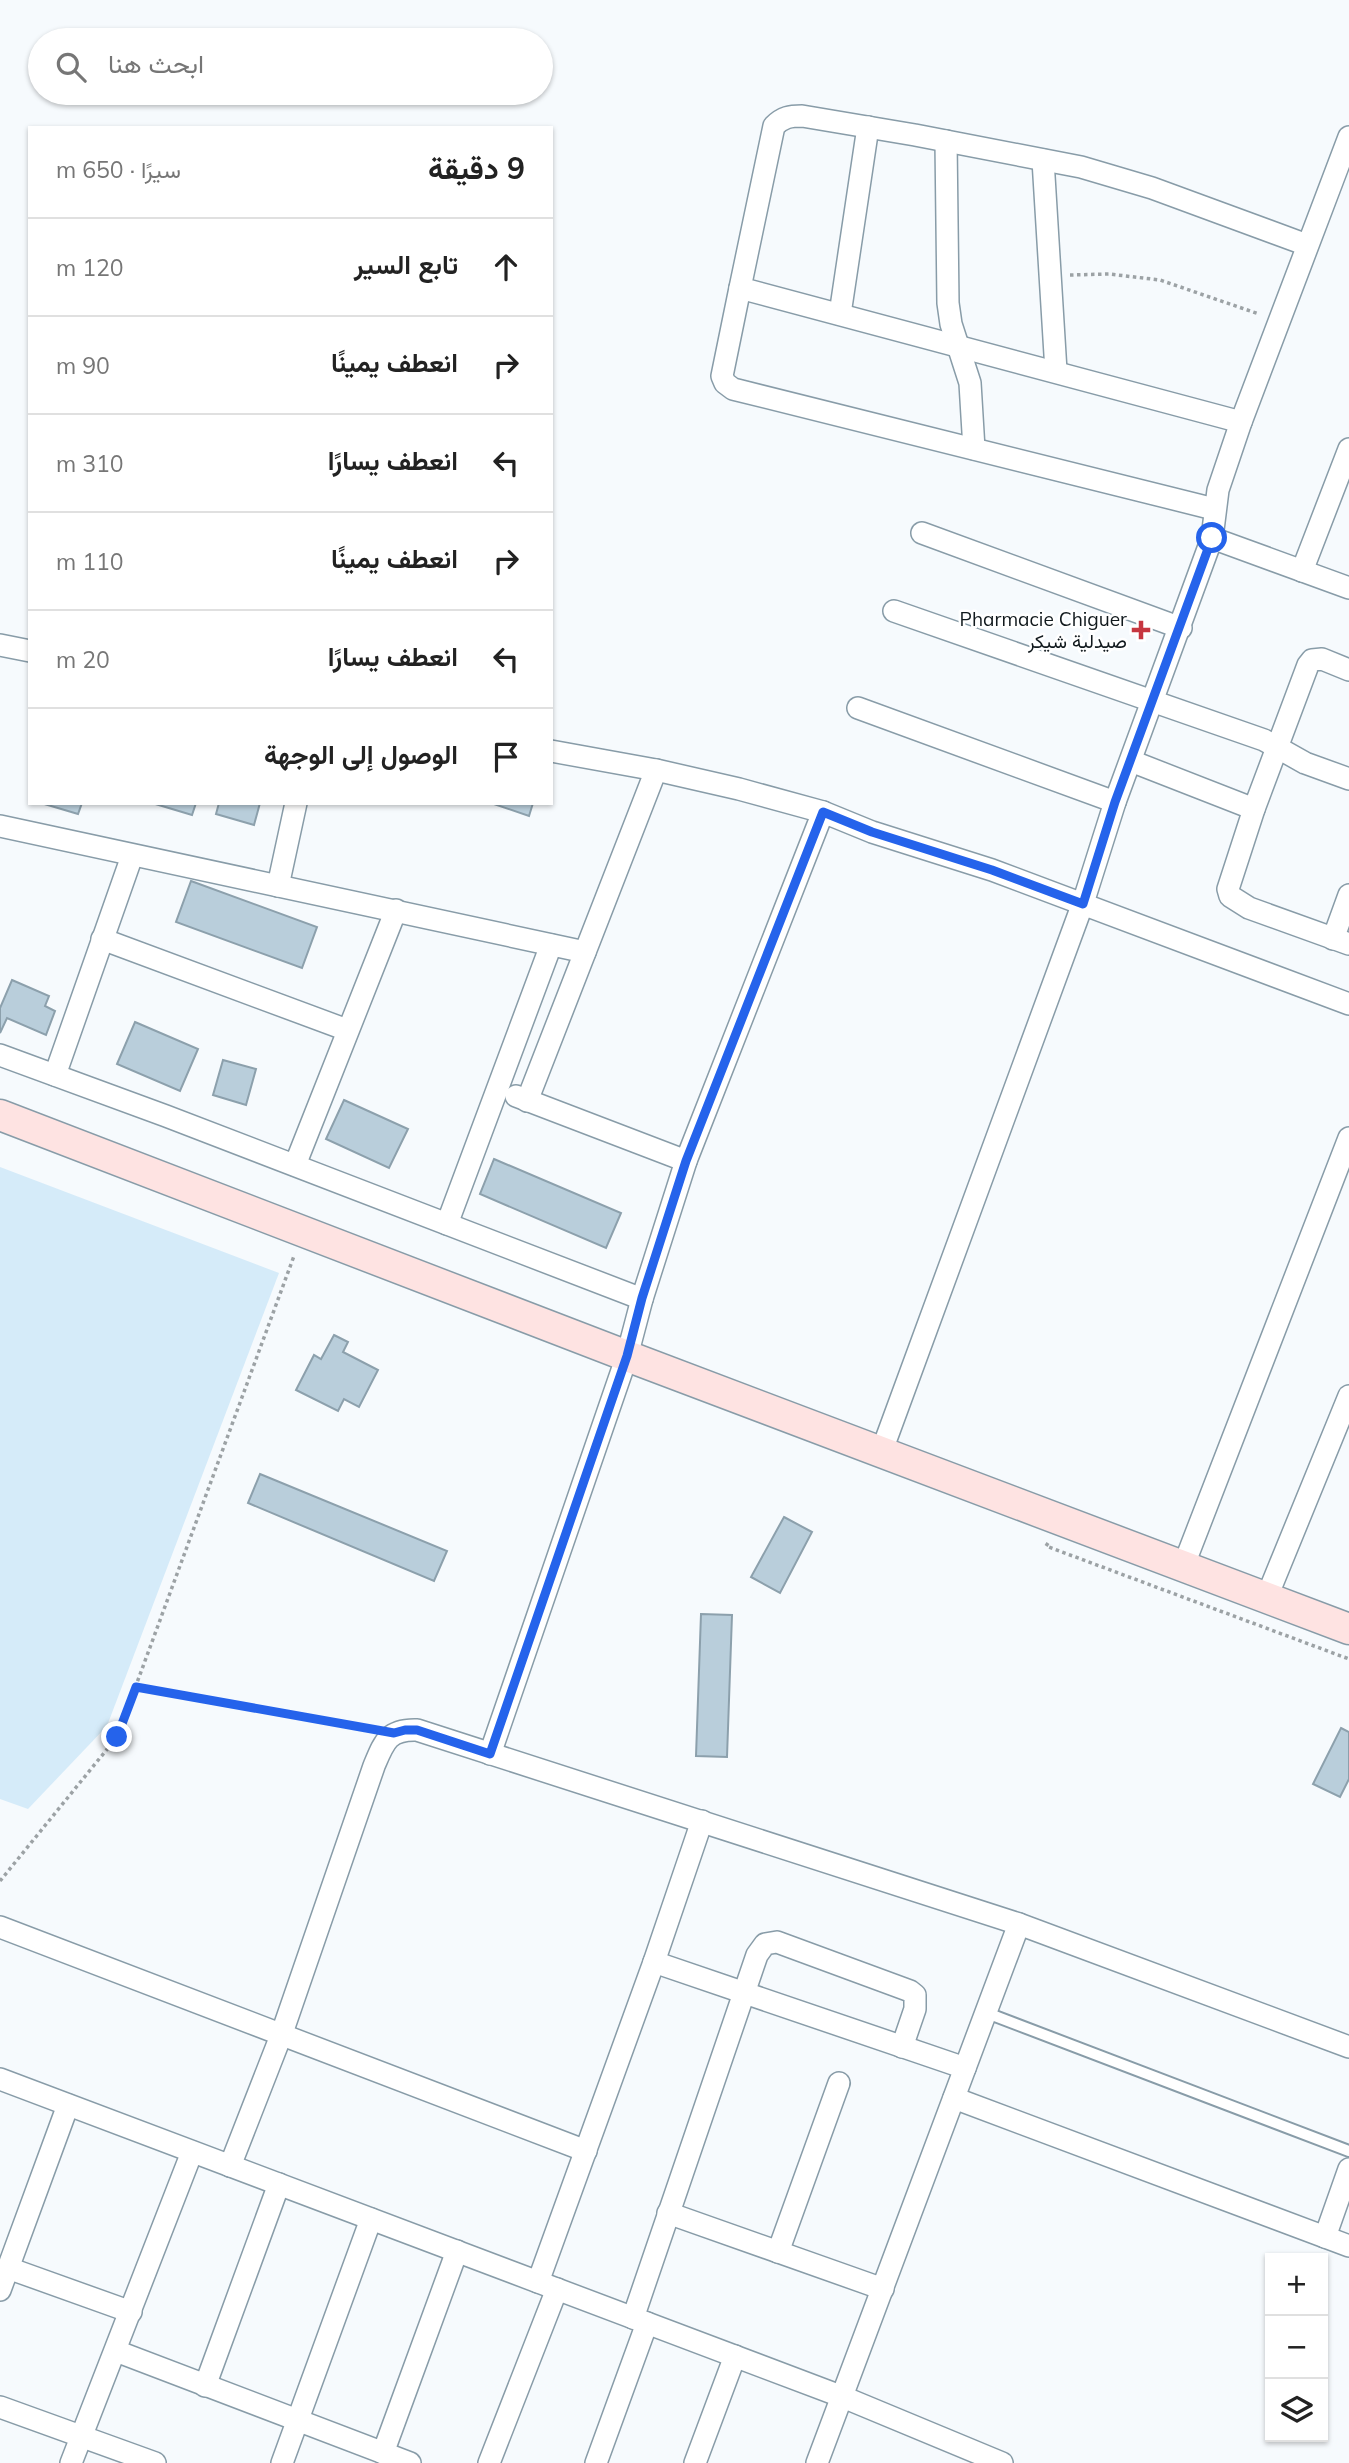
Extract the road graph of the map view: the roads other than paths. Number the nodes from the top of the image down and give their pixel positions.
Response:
1 (868, 127) junction
2 (1349, 136) edge
3 (946, 141) junction
4 (1043, 160) junction
5 (1307, 245) junction
6 (740, 288) junction
7 (840, 314) junction
8 (958, 345) junction
9 (1055, 371) junction
10 (1241, 422) junction
11 (974, 449) junction
12 (1349, 449) edge
13 (1339, 503) edge
14 (1214, 509) junction
15 (922, 533) dead end
16 (1212, 538) junction
17 (1302, 571) junction
18 (1349, 588) edge
19 (894, 611) dead end
20 (1181, 628) junction
21 (0, 645) edge
22 (28, 651) edge
23 (1349, 670) edge
24 (1154, 700) junction
25 (859, 708) dead end
26 (1278, 747) junction
27 (553, 751) edge
28 (1131, 761) junction
29 (656, 770) junction
30 (1349, 779) edge
31 (1115, 802) junction
32 (296, 805) edge
33 (1254, 808) junction
34 (823, 812) junction
35 (0, 826) edge
36 (132, 856) junction
37 (278, 886) junction
38 (1349, 895) edge
39 (1083, 904) junction
40 (396, 910) junction
41 (102, 939) junction
42 (1341, 941) edge
43 (551, 945) junction
44 (584, 952) junction
45 (1349, 1004) edge
46 (347, 1030) junction
47 (0, 1055) edge
48 (55, 1075) junction
49 (497, 1089) junction
50 (527, 1101) junction
51 (0, 1115) edge
52 (1347, 1146) edge
53 (686, 1161) junction
54 (295, 1166) junction
55 (447, 1224) junction
56 (642, 1298) junction
57 (627, 1356) junction
58 (1349, 1395) edge
59 (1344, 1421) edge
60 (881, 1452) junction
61 (1183, 1567) junction
62 (1266, 1600) junction
63 (1349, 1629) edge
64 (490, 1754) junction
65 (702, 1821) junction
66 (1019, 1924) junction
67 (0, 1927) edge
68 (654, 1962) junction
69 (744, 1993) junction
70 (987, 2013) junction
71 (282, 2033) junction
72 (902, 2047) junction
73 (1349, 2047) edge
74 (965, 2068) junction
75 (0, 2079) edge
76 (839, 2082) dead end
77 (954, 2098) junction
78 (68, 2105) junction
79 (586, 2151) junction
80 (1349, 2151) edge
81 (192, 2152) junction
82 (230, 2166) junction
83 (1349, 2169) edge
84 (279, 2184) junction
85 (668, 2213) junction
86 (371, 2219) junction
87 (1325, 2237) junction
88 (1349, 2246) edge
89 (457, 2251) junction
90 (778, 2252) junction
91 (8, 2268) junction
92 (548, 2285) junction
93 (883, 2289) junction
94 (0, 2290) edge
95 (131, 2312) junction
96 (640, 2320) junction
97 (116, 2351) junction
98 (735, 2356) junction
99 (205, 2386) junction
100 (843, 2397) junction
101 (0, 2407) edge
102 (298, 2421) junction
103 (81, 2436) junction
104 (383, 2453) junction
105 (71, 2463) edge
106 (155, 2463) edge
107 (282, 2463) edge
108 (410, 2463) edge
109 (489, 2463) edge
110 (596, 2463) edge
111 (695, 2463) edge
112 (817, 2463) edge
113 (1002, 2463) edge

1 - 3 street
1 - 6 street
1 - 7 street
2 - 5 street
3 - 4 street
3 - 8 street
4 - 5 street
4 - 9 street
5 - 10 street
6 - 7 street
6 - 11 street
7 - 8 street
8 - 9 street
8 - 11 street
9 - 10 street
10 - 14 street
11 - 14 street
12 - 13 street
13 - 17 street
14 - 16 street
15 - 20 street
16 - 17 street
16 - 20 street
17 - 18 street
19 - 24 street
20 - 24 street
21 - 22 street
23 - 26 street
24 - 26 street
24 - 28 street
25 - 31 street
26 - 30 street
26 - 33 street
27 - 29 street
28 - 31 street
28 - 33 street
29 - 34 street
29 - 44 street
31 - 39 street
32 - 37 street
33 - 42 street
34 - 39 street
34 - 53 street
35 - 36 street
36 - 37 street
36 - 41 street
37 - 40 street
38 - 42 street
39 - 45 street
39 - 60 street
40 - 43 street
40 - 46 street
41 - 46 street
41 - 48 street
43 - 44 street
43 - 49 street
44 - 50 street
46 - 54 street
47 - 48 street
48 - 54 street
49 - 50 street
49 - 55 street
50 - 53 street
51 - 57 main road
52 - 61 street
53 - 56 street
54 - 55 street
55 - 56 street
56 - 57 street
57 - 60 main road
57 - 64 street
58 - 59 street
59 - 62 street
60 - 61 main road
61 - 62 main road
62 - 63 main road
64 - 65 street
64 - 71 street
65 - 66 street
65 - 68 street
66 - 70 street
66 - 73 street
67 - 71 street
68 - 69 street
68 - 79 street
69 - 72 street
69 - 72 street
69 - 85 street
70 - 74 street
70 - 80 lane
71 - 79 street
71 - 82 street
72 - 74 street
74 - 77 street
75 - 78 street
76 - 90 street
77 - 87 street
77 - 93 street
78 - 81 street
78 - 91 street
79 - 92 street
81 - 82 street
81 - 95 street
82 - 84 street
83 - 87 street
84 - 86 street
84 - 99 street
85 - 90 street
85 - 96 street
86 - 89 street
86 - 102 street
87 - 88 street
89 - 92 street
89 - 104 street
90 - 93 street
91 - 94 street
91 - 95 street
92 - 96 street
92 - 109 street
93 - 100 street
95 - 97 street
96 - 98 street
96 - 110 street
97 - 99 street
97 - 103 street
98 - 100 street
98 - 111 street
99 - 102 street
100 - 112 street
100 - 113 street
101 - 103 street
102 - 104 street
102 - 107 street
103 - 105 street
103 - 106 street
104 - 108 street

